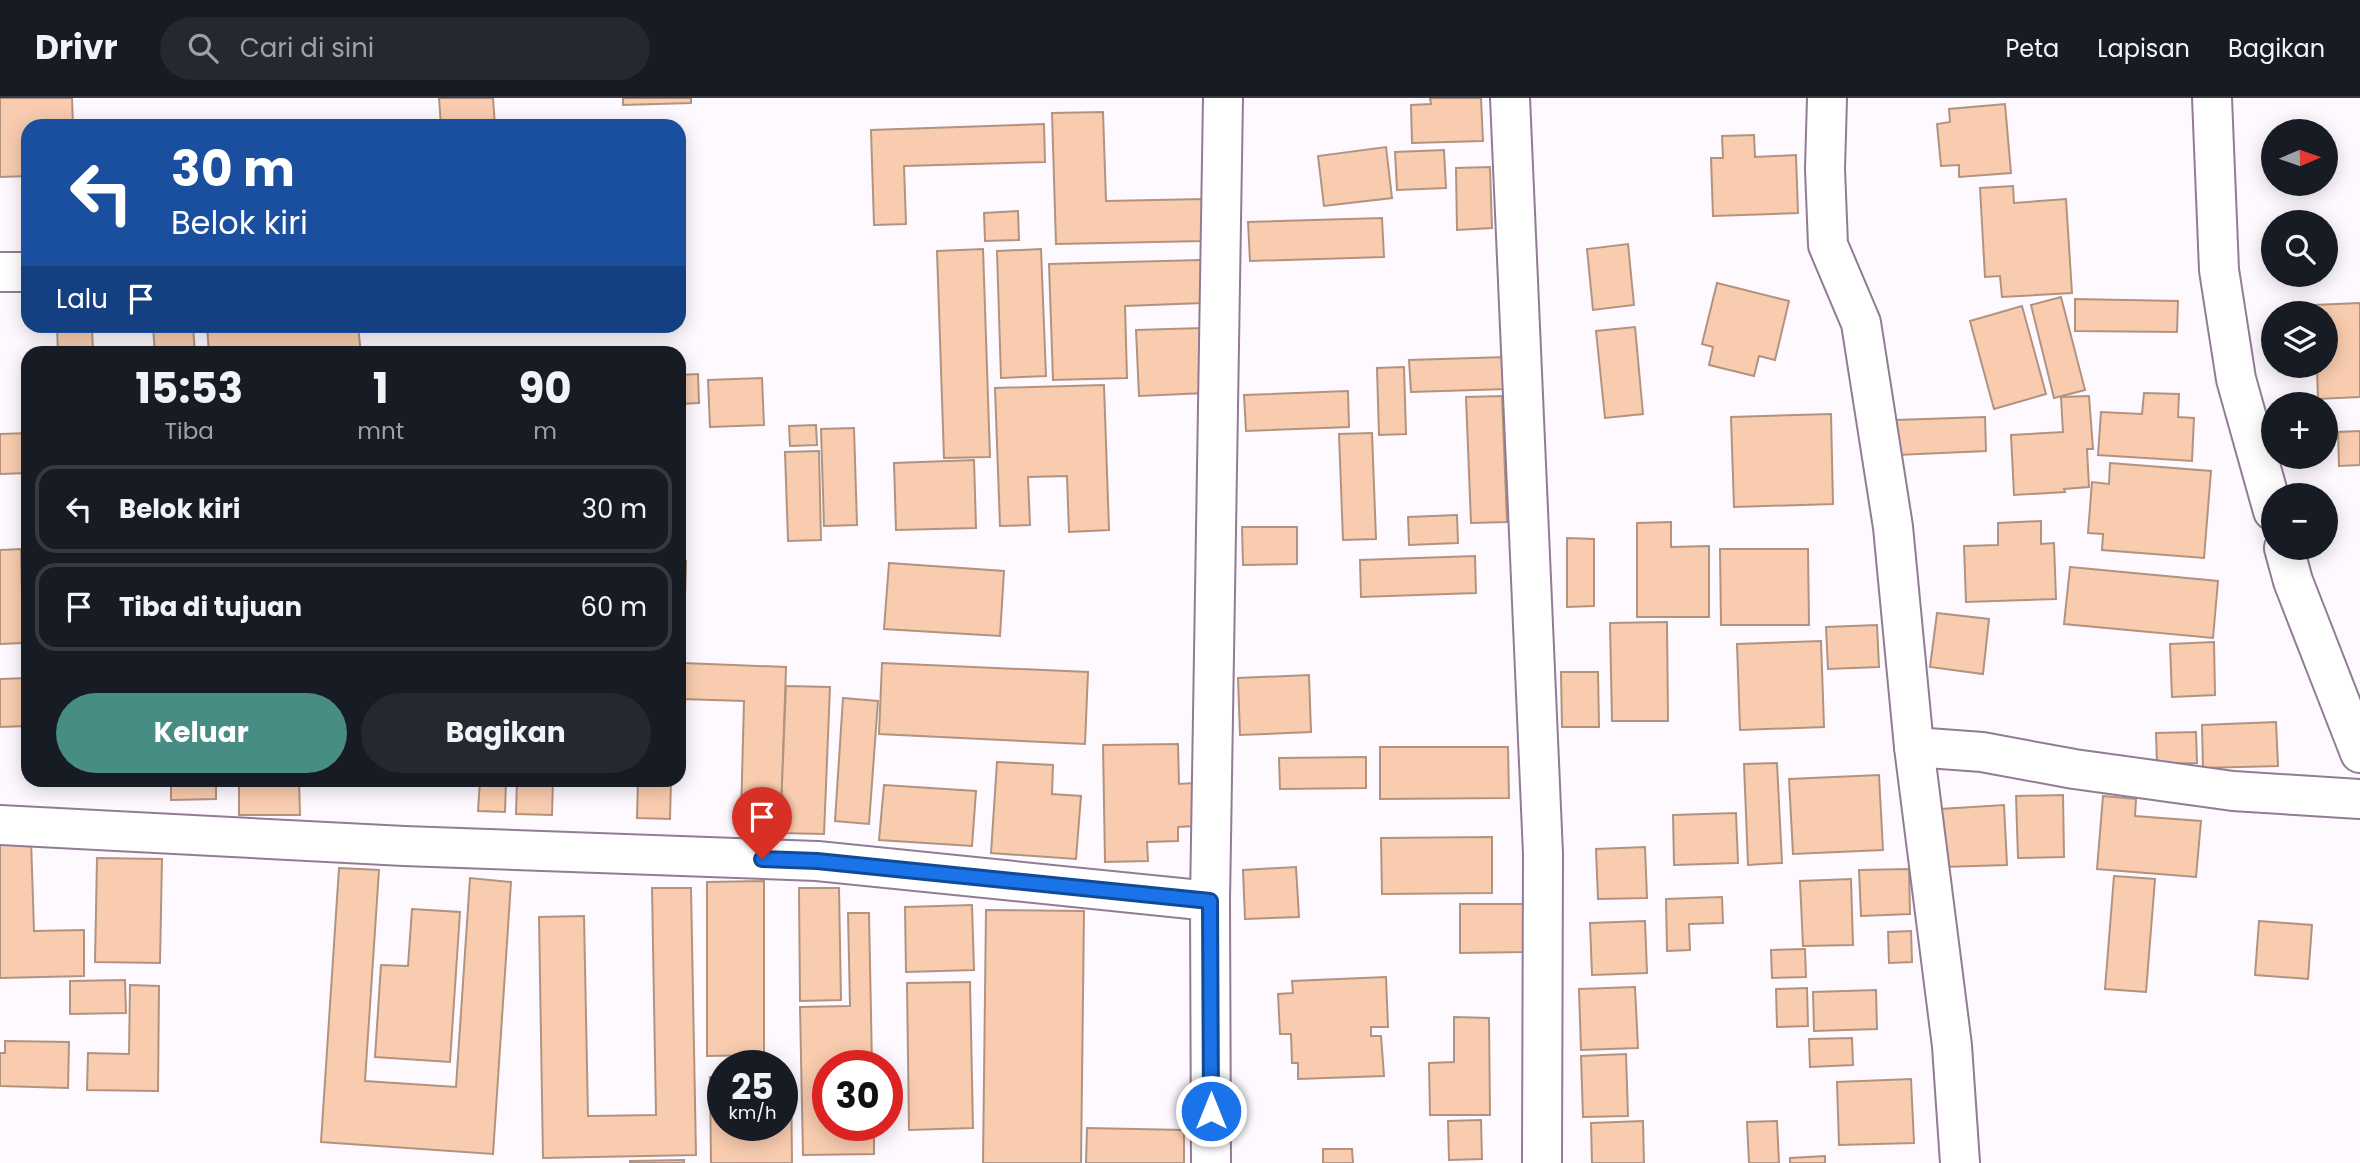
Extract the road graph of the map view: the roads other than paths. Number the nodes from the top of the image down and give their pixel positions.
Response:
1 (1223, 98) edge
2 (1510, 98) edge
3 (1828, 98) edge
4 (2212, 98) edge
5 (0, 272) edge
6 (21, 272) edge
7 (2265, 483) edge
8 (2287, 560) edge
9 (1914, 747) junction
10 (2360, 753) edge
11 (2360, 799) edge
12 (0, 825) edge
13 (1210, 901) junction
14 (1211, 1163) edge
15 (1542, 1163) edge
16 (1960, 1163) edge

1 - 13 street
2 - 15 street
3 - 9 street
4 - 7 street
5 - 6 street
8 - 10 street
9 - 11 street
9 - 16 street
12 - 13 street
13 - 14 street

